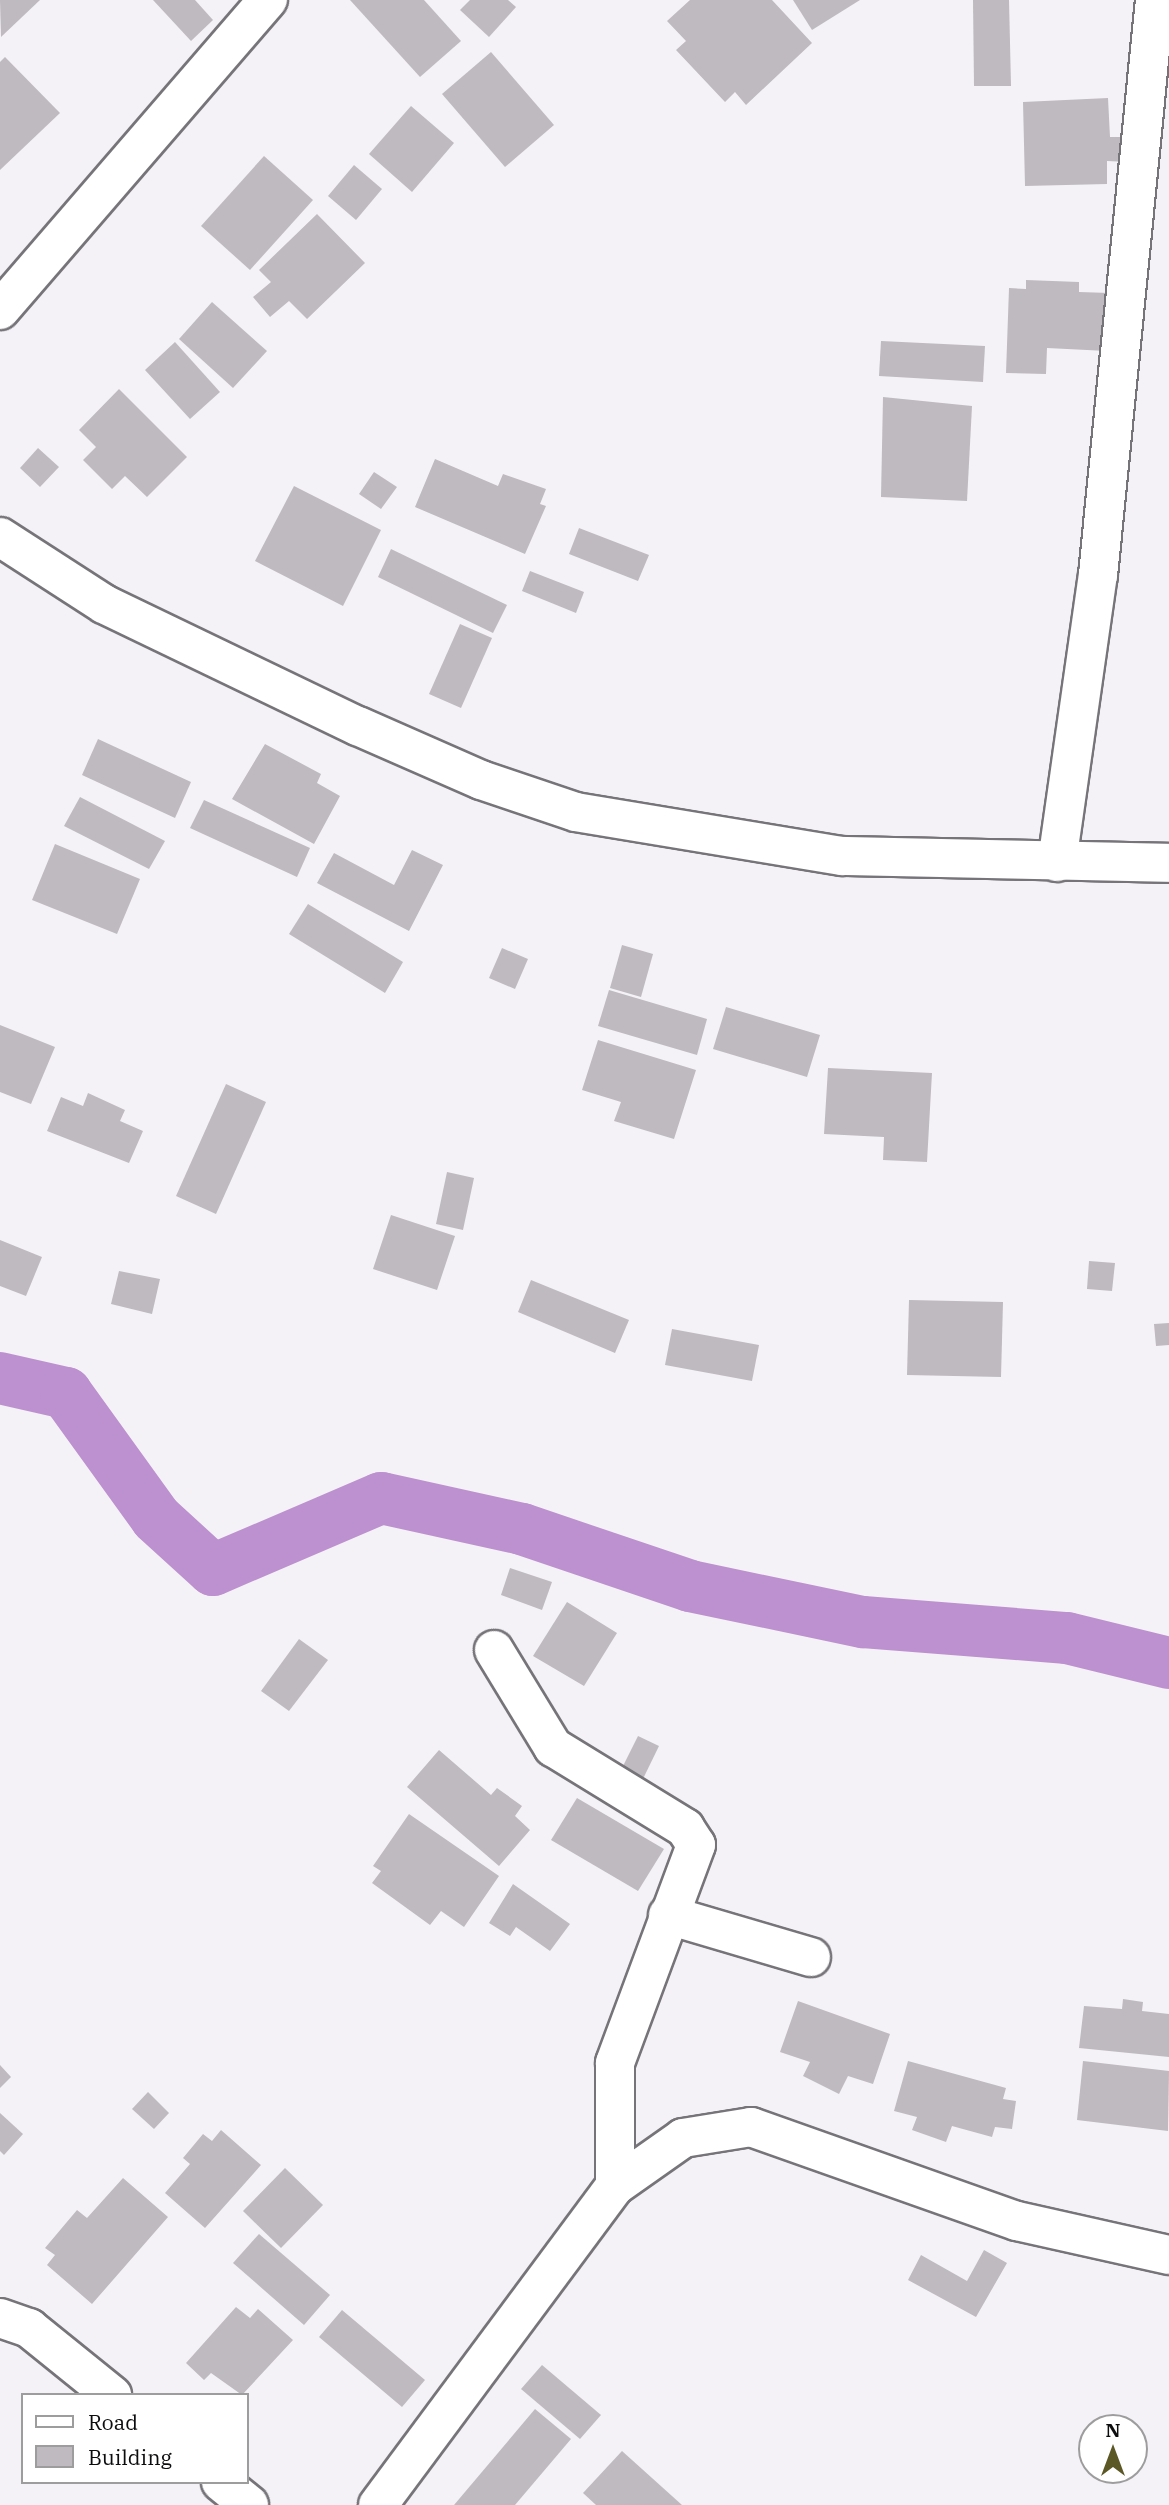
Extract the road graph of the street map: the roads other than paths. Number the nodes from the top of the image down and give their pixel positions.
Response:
1 (268, 0) edge
2 (1155, 0) edge
3 (0, 310) edge
4 (0, 537) edge
5 (1057, 862) junction
6 (1169, 863) edge
7 (494, 1650) dead end
8 (668, 1915) junction
9 (811, 1957) dead end
10 (615, 2186) junction
11 (1169, 2255) edge
12 (0, 2318) edge
13 (110, 2393) edge
14 (223, 2484) edge
15 (249, 2505) edge
16 (378, 2505) edge

1 - 3 street
2 - 5 street
4 - 5 street
5 - 6 street
7 - 8 street
8 - 9 street
8 - 10 street
10 - 11 street
10 - 16 street
12 - 13 street
14 - 15 street

